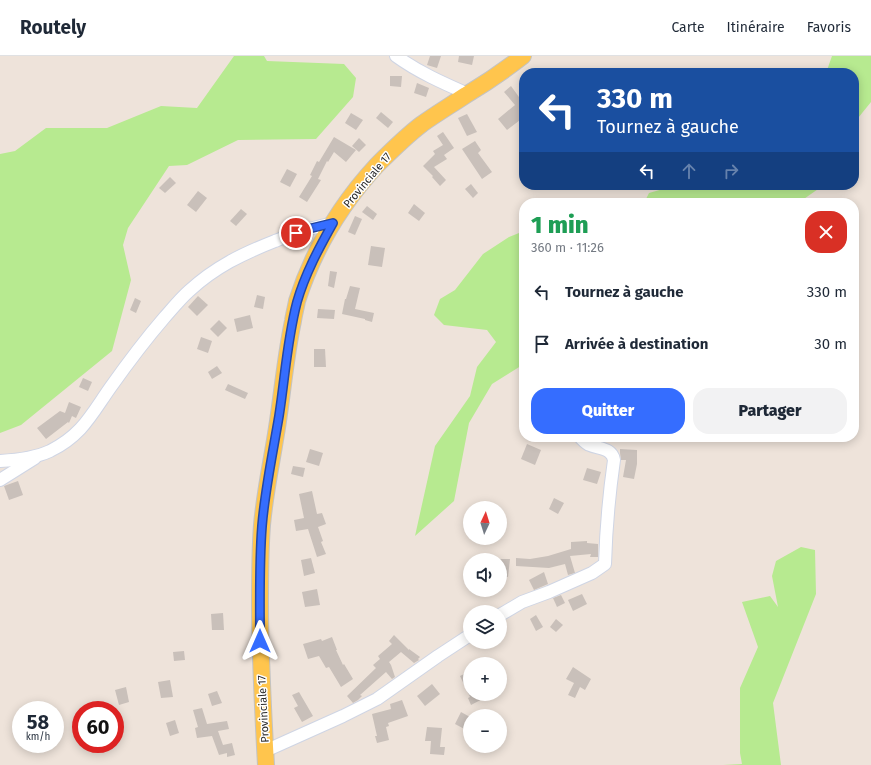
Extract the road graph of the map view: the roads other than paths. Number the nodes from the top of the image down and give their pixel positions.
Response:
1 (396, 56) edge
2 (523, 56) edge
3 (468, 94) junction
4 (333, 223) junction
5 (586, 442) edge
6 (40, 456) junction
7 (0, 461) edge
8 (0, 480) edge
9 (507, 611) edge
10 (463, 640) edge
11 (265, 758) edge

1 - 3 street
2 - 3 main road, Provinciale 17
3 - 4 main road, Provinciale 17
4 - 6 street
4 - 11 main road, Provinciale 17
5 - 9 street
6 - 7 street
6 - 8 street
10 - 11 street

